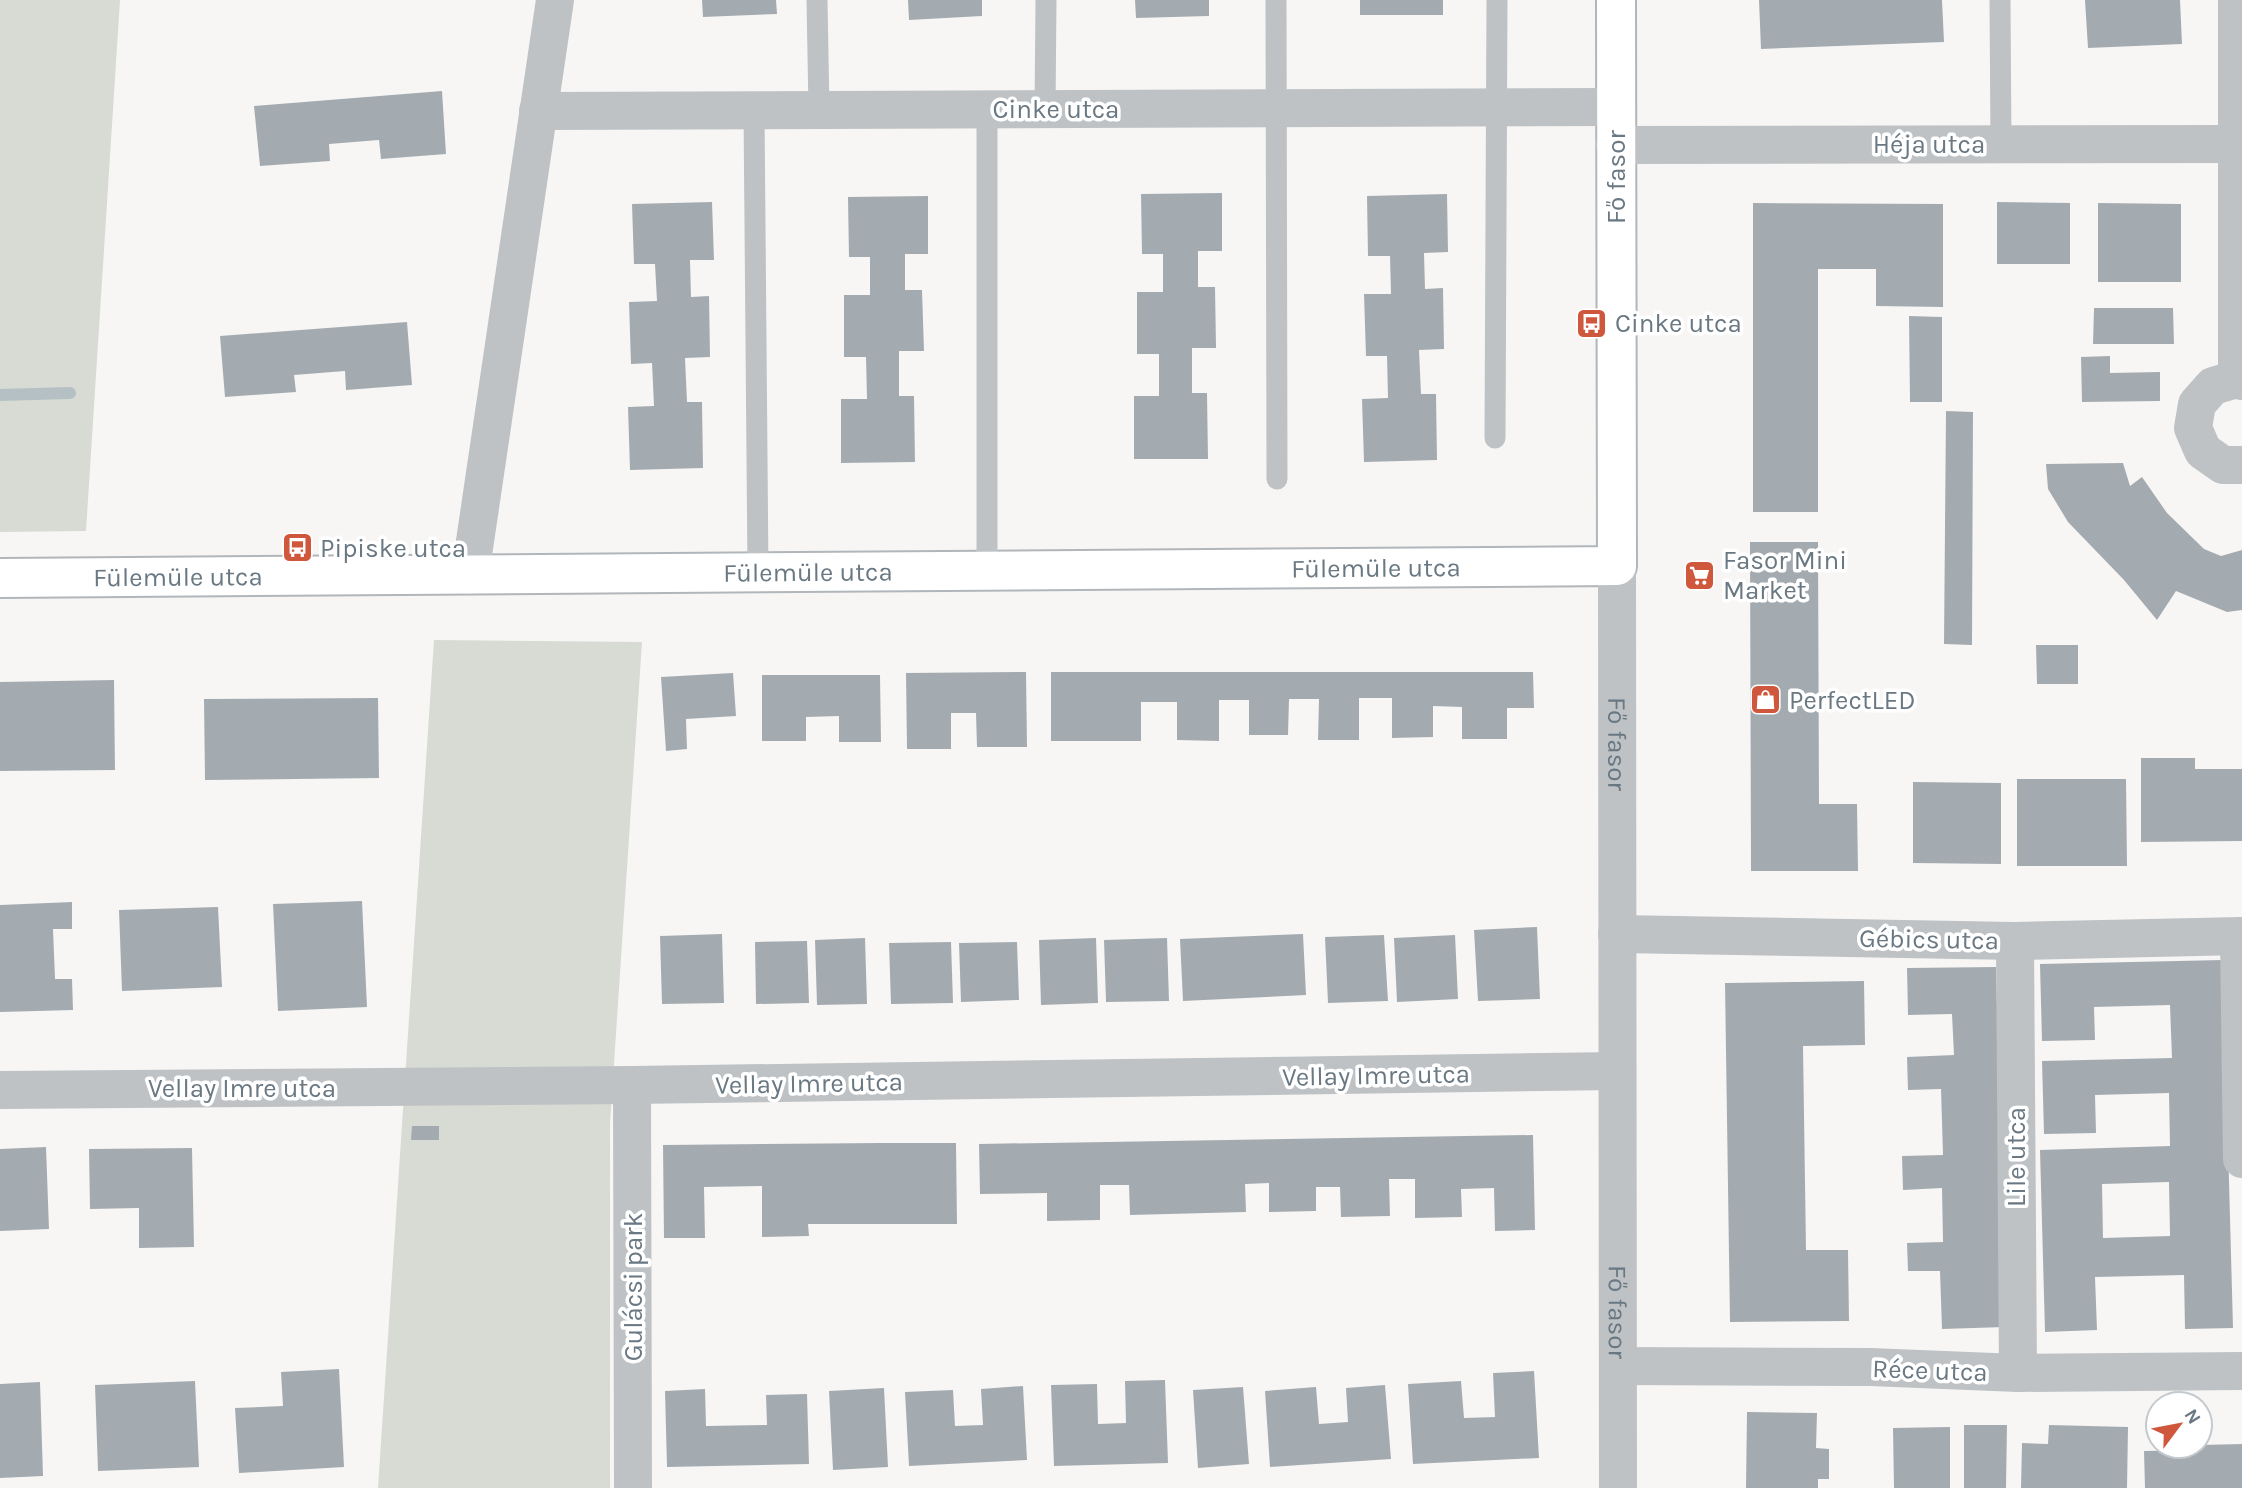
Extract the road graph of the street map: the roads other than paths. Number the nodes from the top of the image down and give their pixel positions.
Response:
1 (555, 0) edge
2 (817, 0) edge
3 (1046, 0) edge
4 (1276, 0) edge
5 (1497, 0) edge
6 (1616, 0) edge
7 (2000, 0) edge
8 (2237, 0) edge
9 (1497, 107) junction
10 (1615, 107) junction
11 (1276, 108) junction
12 (987, 109) junction
13 (1045, 109) junction
14 (754, 110) junction
15 (819, 110) junction
16 (538, 111) junction
17 (2001, 144) junction
18 (2240, 144) edge
19 (1615, 145) junction
20 (2239, 380) edge
21 (1495, 438) dead end
22 (2242, 466) edge
23 (1277, 480) dead end
24 (1616, 566) junction
25 (987, 571) junction
26 (758, 573) junction
27 (470, 575) junction
28 (0, 578) edge
29 (1617, 934) junction
30 (2241, 936) edge
31 (2015, 941) junction
32 (1617, 1072) junction
33 (632, 1085) junction
34 (0, 1090) edge
35 (2242, 1159) edge
36 (1618, 1366) junction
37 (2242, 1371) edge
38 (2018, 1373) junction
39 (633, 1488) edge
40 (1618, 1488) edge

1 - 16 street
2 - 15 lane
3 - 13 lane
4 - 11 lane
5 - 9 lane
6 - 10 street, Fő fasor
7 - 17 lane
8 - 18 street
9 - 10 street, Cinke utca
9 - 11 street, Cinke utca
9 - 21 lane
10 - 19 street, Fő fasor
11 - 13 street, Cinke utca
11 - 23 lane
12 - 13 street, Cinke utca
12 - 15 street, Cinke utca
12 - 25 lane
14 - 15 street, Cinke utca
14 - 16 street, Cinke utca
14 - 26 lane
16 - 27 street
17 - 18 street, Héja utca
17 - 19 street, Héja utca
18 - 20 street
19 - 24 street, Fő fasor
20 - 22 street
24 - 25 street, Fülemüle utca
24 - 29 street, Fő fasor
25 - 26 street, Fülemüle utca
26 - 27 street, Fülemüle utca
27 - 28 street, Fülemüle utca
29 - 31 street, Gébics utca
29 - 32 street, Fő fasor
30 - 31 street, Gébics utca
30 - 35 street
31 - 38 street, Lile utca
32 - 33 street, Vellay Imre utca
32 - 36 street, Fő fasor
33 - 34 street, Vellay Imre utca
33 - 39 street, Gulácsi park
36 - 38 street, Réce utca
36 - 40 street, Fő fasor
37 - 38 street, Réce utca

